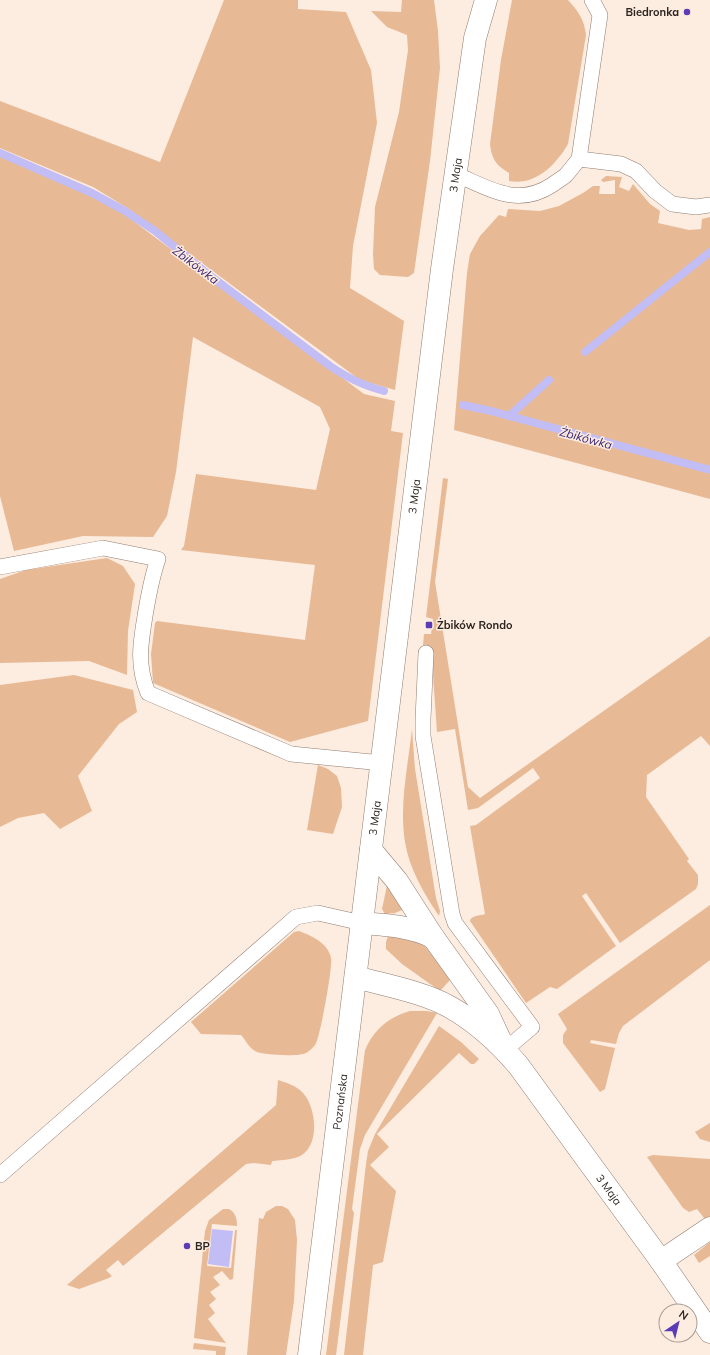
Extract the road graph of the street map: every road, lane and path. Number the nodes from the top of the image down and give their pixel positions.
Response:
1 (471, 0) edge
2 (486, 0) edge
3 (593, 0) edge
4 (475, 38) junction
5 (579, 159) junction
6 (455, 174) junction
7 (710, 205) edge
8 (0, 567) edge
9 (426, 653) dead end
10 (382, 763) junction
11 (371, 850) junction
12 (362, 922) junction
13 (433, 937) junction
14 (356, 977) junction
15 (505, 1050) junction
16 (0, 1175) edge
17 (710, 1228) edge
18 (661, 1261) junction
19 (710, 1332) edge
20 (309, 1355) edge

1 - 4 main road, 3 Maja
2 - 4 main road, 3 Maja
3 - 5 lane
4 - 6 main road, 3 Maja
5 - 6 lane
5 - 7 lane
6 - 10 main road, 3 Maja
8 - 10 lane
9 - 15 lane
10 - 11 main road, 3 Maja
11 - 12 main road, Poznańska
11 - 13 main road, 3 Maja
12 - 13 main road
12 - 14 main road, Poznańska
12 - 16 lane
13 - 15 main road, 3 Maja
14 - 15 main road, 3 Maja
14 - 20 main road, Poznańska
15 - 18 main road, 3 Maja
17 - 18 main road
18 - 19 main road, 3 Maja

